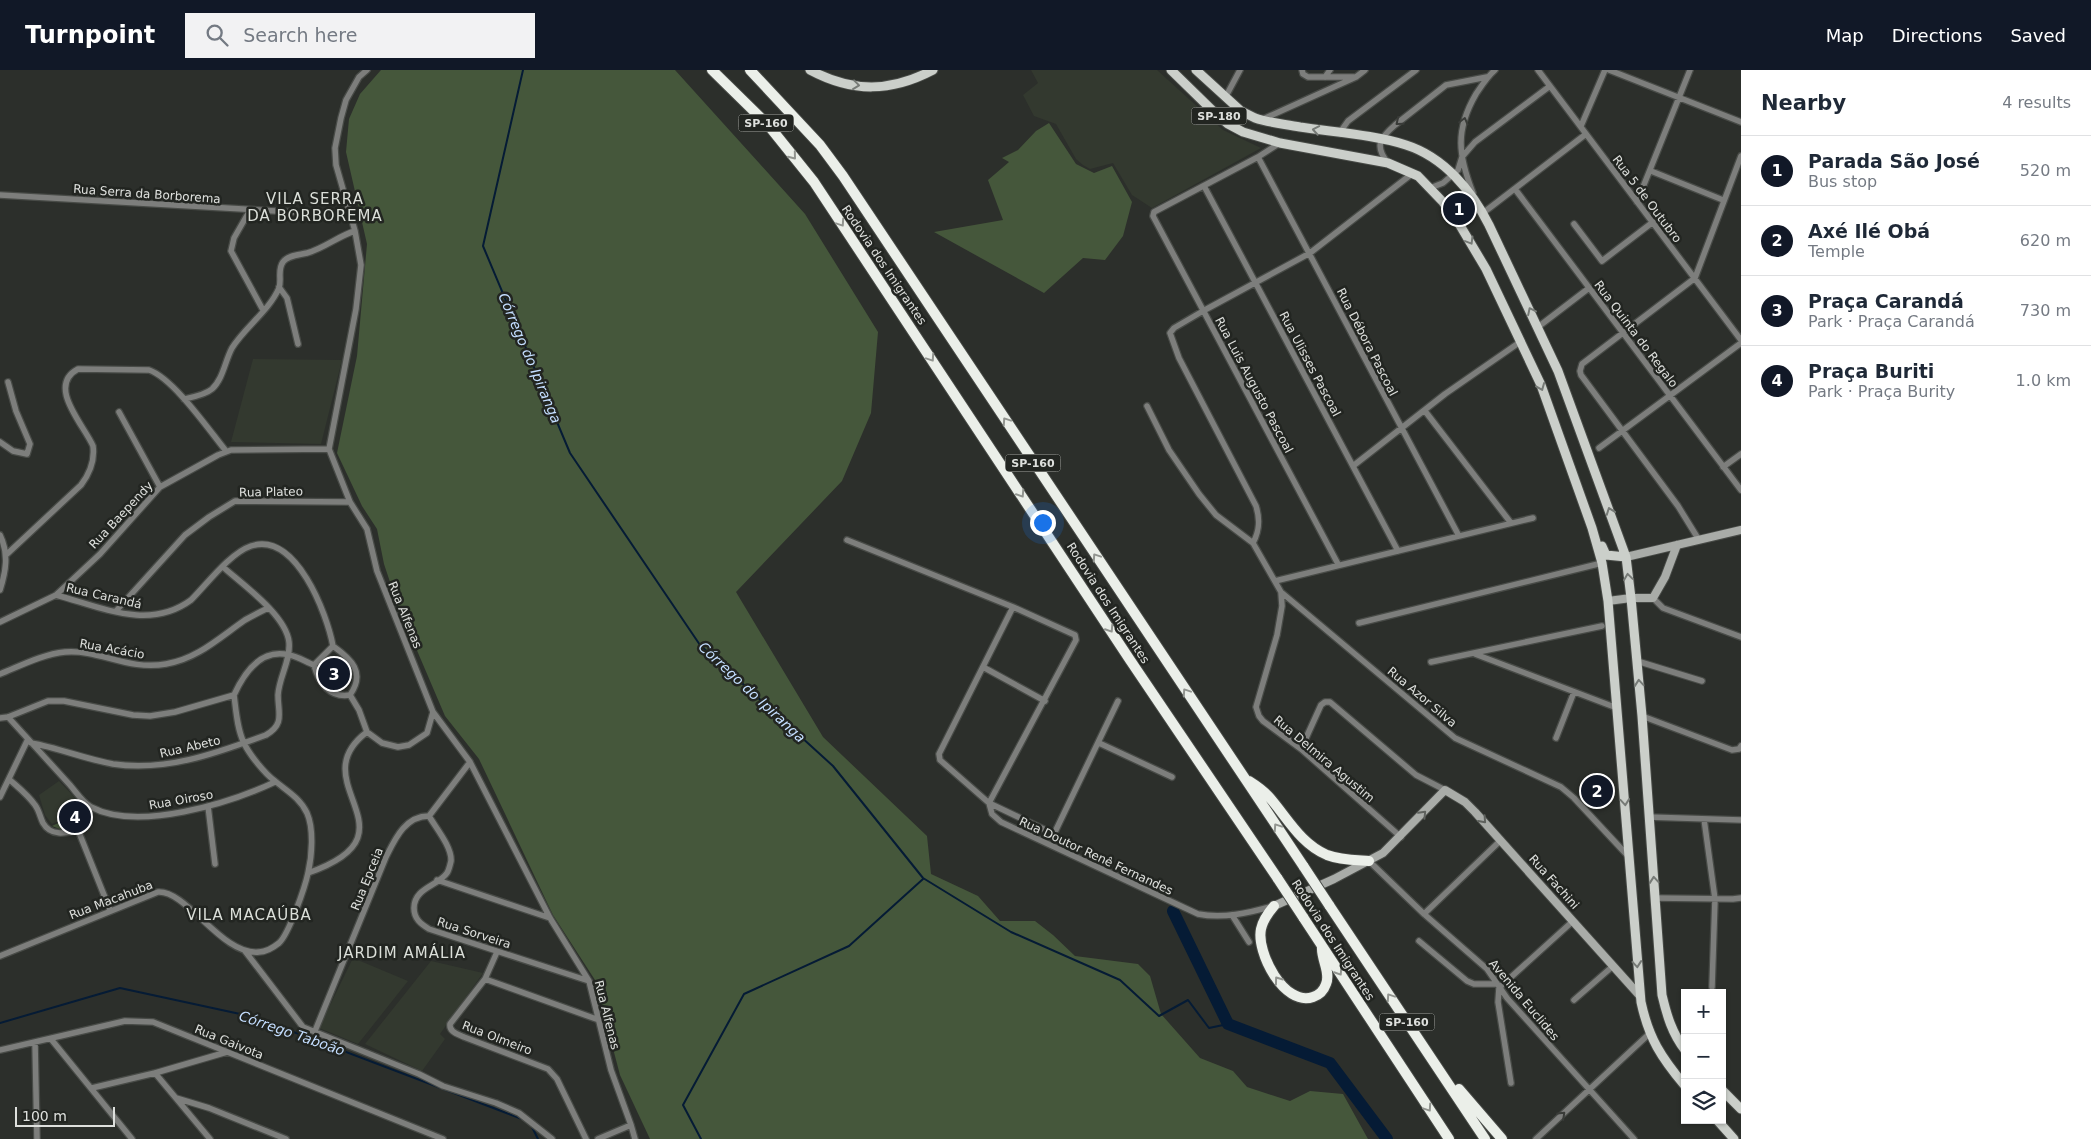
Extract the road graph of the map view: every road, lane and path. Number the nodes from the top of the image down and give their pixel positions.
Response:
1 (367, 70) edge
2 (712, 70) edge
3 (750, 70) edge
4 (810, 70) edge
5 (933, 70) edge
6 (1171, 70) edge
7 (1196, 70) edge
8 (1240, 70) edge
9 (1302, 70) edge
10 (1330, 70) edge
11 (1365, 70) edge
12 (1416, 70) edge
13 (1495, 70) edge
14 (1538, 70) edge
15 (1605, 70) edge
16 (1609, 70) edge
17 (1690, 70) edge
18 (1325, 77) junction
19 (1356, 77) junction
20 (1487, 77) junction
21 (1550, 86) junction
22 (1225, 98) junction
23 (1679, 98) junction
24 (1260, 120) junction
25 (1741, 122) edge
26 (1581, 126) junction
27 (1341, 134) junction
28 (1586, 134) junction
29 (1264, 139) junction
30 (1381, 140) junction
31 (1280, 143) junction
32 (1268, 151) junction
33 (1462, 156) junction
34 (1741, 156) edge
35 (1258, 157) junction
36 (1388, 163) junction
37 (1650, 171) junction
38 (1414, 173) junction
39 (1733, 174) junction
40 (1453, 175) junction
41 (1741, 175) edge
42 (1204, 186) junction
43 (1430, 188) junction
44 (1515, 189) junction
45 (0, 194) edge
46 (1723, 200) junction
47 (1476, 202) junction
48 (1637, 202) junction
49 (250, 210) junction
50 (293, 212) dead end
51 (1483, 212) junction
52 (1653, 222) junction
53 (1574, 224) dead end
54 (355, 231) junction
55 (1310, 253) junction
56 (1695, 278) junction
57 (1255, 283) junction
58 (279, 287) junction
59 (1589, 288) junction
60 (263, 310) junction
61 (1203, 312) junction
62 (1538, 327) junction
63 (1623, 332) junction
64 (1741, 341) edge
65 (1520, 342) junction
66 (298, 344) dead end
67 (8, 382) dead end
68 (1670, 396) junction
69 (184, 399) junction
70 (1147, 406) dead end
71 (1425, 411) junction
72 (119, 412) dead end
73 (1401, 430) junction
74 (1622, 431) junction
75 (0, 442) edge
76 (1599, 448) dead end
77 (329, 449) junction
78 (226, 451) junction
79 (1741, 454) edge
80 (1353, 466) junction
81 (1723, 466) junction
82 (160, 487) junction
83 (1741, 490) edge
84 (350, 502) junction
85 (1534, 518) dead end
86 (1511, 523) junction
87 (1592, 528) junction
88 (1740, 529) edge
89 (0, 535) edge
90 (1459, 536) junction
91 (847, 540) dead end
92 (1699, 540) junction
93 (1253, 542) junction
94 (1677, 545) junction
95 (1660, 549) junction
96 (1398, 551) junction
97 (6, 555) junction
98 (1626, 557) junction
99 (1602, 563) junction
100 (1338, 564) junction
101 (1670, 564) junction
102 (223, 567) junction
103 (1275, 581) junction
104 (0, 590) edge
105 (1281, 592) junction
106 (56, 595) junction
107 (1632, 598) junction
108 (1653, 598) junction
109 (1608, 601) junction
110 (1013, 607) junction
111 (268, 608) junction
112 (116, 611) junction
113 (0, 622) edge
114 (1359, 623) dead end
115 (1602, 626) dead end
116 (1741, 637) edge
117 (333, 646) junction
118 (288, 654) junction
119 (1475, 654) junction
120 (1637, 661) junction
121 (1431, 662) dead end
122 (314, 665) junction
123 (983, 667) junction
124 (0, 674) edge
125 (1702, 681) dead end
126 (1574, 692) junction
127 (234, 695) junction
128 (350, 695) junction
129 (1045, 700) junction
130 (1118, 701) dead end
131 (1617, 708) junction
132 (433, 712) junction
133 (1642, 716) junction
134 (8, 717) junction
135 (0, 718) edge
136 (367, 732) junction
137 (1556, 738) dead end
138 (30, 741) junction
139 (244, 743) junction
140 (1099, 743) junction
141 (1741, 746) edge
142 (1301, 749) junction
143 (470, 762) junction
144 (1243, 776) junction
145 (1172, 777) dead end
146 (10, 780) junction
147 (275, 782) junction
148 (1445, 790) junction
149 (0, 796) edge
150 (989, 803) junction
151 (90, 806) junction
152 (208, 806) junction
153 (429, 816) junction
154 (1648, 817) junction
155 (1704, 819) junction
156 (1741, 820) edge
157 (78, 830) junction
158 (1401, 837) junction
159 (1501, 840) junction
160 (1629, 856) junction
161 (1369, 861) junction
162 (215, 864) dead end
163 (308, 873) junction
164 (437, 880) junction
165 (1655, 898) junction
166 (1741, 898) edge
167 (1715, 899) junction
168 (1274, 906) junction
169 (110, 910) junction
170 (1424, 914) junction
171 (1232, 915) junction
172 (550, 918) junction
173 (1573, 921) junction
174 (1419, 941) dead end
175 (1249, 942) dead end
176 (1322, 946) junction
177 (245, 951) junction
178 (497, 952) junction
179 (0, 956) edge
180 (1613, 966) junction
181 (485, 979) junction
182 (589, 981) junction
183 (1497, 986) junction
184 (1712, 987) dead end
185 (1640, 996) junction
186 (1574, 1000) dead end
187 (599, 1020) junction
188 (315, 1031) junction
189 (1649, 1034) junction
190 (51, 1039) junction
191 (35, 1042) junction
192 (1681, 1044) edge
193 (0, 1050) edge
194 (228, 1052) junction
195 (1432, 1058) junction
196 (155, 1073) junction
197 (1681, 1081) edge
198 (1511, 1083) dead end
199 (92, 1088) junction
200 (1589, 1090) junction
201 (1726, 1094) edge
202 (176, 1098) junction
203 (1741, 1109) edge
204 (1721, 1124) edge
205 (631, 1125) junction
206 (542, 1131) junction
207 (424, 1132) junction
208 (38, 1139) edge
209 (132, 1139) edge
210 (210, 1139) edge
211 (286, 1139) edge
212 (419, 1139) edge
213 (443, 1139) edge
214 (538, 1139) edge
215 (552, 1139) edge
216 (586, 1139) edge
217 (598, 1139) edge
218 (635, 1139) edge
219 (1449, 1139) edge
220 (1485, 1139) edge
221 (1502, 1139) edge
222 (1536, 1139) edge
223 (1634, 1139) edge
224 (1734, 1139) edge

1 - 54 street
2 -> 176 highway, Rodovia dos Imigrantes / SP-160, bridge
144 -> 3 highway, Rodovia dos Imigrantes / SP-160
4 -> 5 main road
6 - 29 main road, SP-180
7 - 22 main road
8 - 22 street
9 - 18 street
10 - 18 street
11 - 19 street
12 - 27 street
13 - 20 street
14 - 21 street, Rua 5 de Outubro
15 - 26 street
16 - 23 street
17 - 23 street
18 - 19 street
19 - 24 street
20 -> 30 street
33 -> 20 street
21 - 26 street, Rua 5 de Outubro
21 - 33 street
22 - 24 main road
23 - 25 street
23 - 37 street
27 -> 24 main road
26 - 28 street, Rua 5 de Outubro
27 - 30 main road
28 - 44 street
28 - 48 street, Rua 5 de Outubro
29 - 31 main road, SP-180
29 - 32 street
30 - 36 street
30 - 40 main road
31 - 32 street
31 - 36 main road
32 - 35 street
33 - 40 street
33 - 47 street
34 - 39 street
35 - 42 street
35 - 55 street, Rua Débora Pascoal
36 - 38 main road
37 - 46 street
37 - 48 street
38 - 43 main road
38 - 55 street
39 - 41 street
39 - 46 street
40 - 43 street
40 - 47 main road
42 - 57 street, Rua Ulisses Pascoal
42 - 61 street, Rua Luis Augusto Pascoal
43 -> 65 main road
44 - 51 street
44 - 59 street, Rua Quinta do Regalo
45 - 49 street, Rua Serra da Borborema
46 - 56 street
47 - 51 main road
48 - 52 street, Rua 5 de Outubro
49 - 50 street, Rua Serra da Borborema
49 - 60 street
62 -> 51 main road
52 - 53 street
52 - 56 street, Rua 5 de Outubro
54 - 58 street
54 - 77 street
55 - 57 street
55 - 73 street, Rua Débora Pascoal
56 - 63 street
56 - 64 street, Rua 5 de Outubro
57 - 61 street
57 - 80 street, Rua Ulisses Pascoal
58 - 60 street
58 - 66 street
59 - 62 street
59 - 63 street, Rua Quinta do Regalo
60 - 69 street
61 - 93 street
61 - 100 street, Rua Luis Augusto Pascoal
98 -> 62 main road
63 - 68 street, Rua Quinta do Regalo
63 - 74 street
64 - 68 street
65 - 71 street
65 -> 87 main road
67 - 75 street
68 - 74 street
68 - 81 street, Rua Quinta do Regalo
69 - 78 street
69 - 97 street
70 - 93 street
71 - 73 street
71 - 86 street
72 - 82 street
73 - 80 street
73 - 90 street, Rua Débora Pascoal
74 - 76 street
74 - 92 street
77 - 78 street, Rua Baependy
77 - 84 street, Rua Alfenas
78 - 82 street, Rua Baependy
79 - 81 street
80 - 96 street, Rua Ulisses Pascoal
81 - 83 street, Rua Quinta do Regalo
82 - 106 street, Rua Baependy
84 - 112 street, Rua Plateo
84 - 132 street, Rua Alfenas
85 - 86 street
86 - 90 street
87 - 98 main road
87 - 99 main road
88 - 92 street
89 - 97 street
90 - 96 street
91 - 110 street
92 - 94 street
93 - 103 street
94 - 95 street
94 - 101 street
95 - 98 street
95 - 101 street
96 - 100 street
97 - 104 street
107 -> 98 main road
99 - 109 main road
99 - 114 street
100 - 103 street
101 - 108 street
102 - 111 street
102 - 112 street, Rua Carandá
102 - 117 street, Rua Carandá
103 - 105 street
105 - 142 street, Rua Delmira Agustim
105 - 160 street, Rua Azor Silva
106 - 112 street, Rua Carandá
106 - 113 street, Rua Baependy
107 - 108 street
107 - 109 street
107 - 120 main road
108 - 116 street
109 - 131 main road
110 - 123 street
110 - 129 street
111 - 118 street
111 - 124 street, Rua Acácio
115 - 119 street
117 - 122 street
117 - 128 street
118 - 122 street
118 - 127 street
118 - 139 street, Rua Abeto
119 - 121 street
119 - 126 street
120 - 125 street
133 -> 120 main road
122 - 128 street
123 - 129 street
123 - 150 street, Rua Doutor Renê Fernandes
126 - 131 street
126 - 137 street
127 - 134 street
127 - 139 street
128 - 136 street
129 - 150 street
130 - 140 street
131 -> 160 main road
132 - 136 street
132 - 143 street, Rua Alfenas
133 - 141 street
133 - 154 main road
134 - 135 street
134 - 138 street, Rua Oiroso
136 - 163 street
138 - 139 street, Rua Abeto
138 - 146 street
138 - 151 street, Rua Oiroso
139 - 147 street
140 - 145 street
140 - 150 street
142 - 148 street
142 - 158 street, Rua Delmira Agustim
143 - 153 street
143 - 172 street, Rua Alfenas
144 - 161 highway
195 -> 144 highway, Rodovia dos Imigrantes / SP-160, bridge
146 - 149 street
146 - 157 street
147 - 152 street, Rua Oiroso
147 - 163 street
158 -> 148 street
148 -> 159 street, Rua Fachini
150 - 171 street, Rua Doutor Renê Fernandes
151 - 152 street, Rua Oiroso
151 - 157 street
152 - 162 street
153 - 164 street, Rua Sorveira
153 - 188 street, Rua Epceia
154 - 155 street
165 -> 154 main road
155 - 156 street
155 - 167 street
157 - 169 street
158 - 161 street
159 - 170 street
159 - 173 street, Rua Fachini
160 -> 185 main road
161 - 168 street
161 - 170 street, Avenida Euclides
163 - 177 street
164 - 172 street
164 - 178 street, Rua Sorveira
165 - 167 street
165 - 192 main road
166 - 167 street
167 - 184 street
168 - 171 street, Rua Doutor Renê Fernandes
176 -> 168 highway
169 - 177 street, Rua Macahuba
169 - 179 street, Rua Macahuba
170 - 183 street, Avenida Euclides
171 - 175 street
172 - 182 street, Rua Alfenas
173 - 180 street, Rua Fachini
173 - 183 street
174 - 183 street
176 -> 219 highway, Rodovia dos Imigrantes / SP-160
177 - 188 street, Rua Macahuba
178 - 181 street, Rua Olmeiro
178 - 182 street, Rua Sorveira
180 - 185 street, Rua Fachini
180 - 186 street
181 - 187 street
181 - 216 street, Rua Olmeiro
182 - 187 street, Rua Alfenas
183 - 198 street
183 - 200 street, Avenida Euclides
185 - 189 main road
187 - 205 street, Rua Alfenas
188 - 206 street
189 - 197 main road
189 - 200 street
190 - 191 street, Rua Gaivota
190 - 194 street, Rua Gaivota
190 - 199 street
191 - 193 street, Rua Gaivota
191 - 208 street
194 - 196 street
194 - 207 street, Rua Gaivota
195 - 220 highway, Rodovia dos Imigrantes / SP-160
195 - 221 highway
196 - 199 street
196 - 202 street
199 - 209 street
222 -> 200 street
200 - 223 street, Avenida Euclides
201 - 203 main road
202 - 210 street
202 - 211 street
204 - 224 main road
205 - 217 street
205 - 218 street, Rua Alfenas
206 - 214 street
206 - 215 street
207 - 212 street
207 - 213 street, Rua Gaivota

